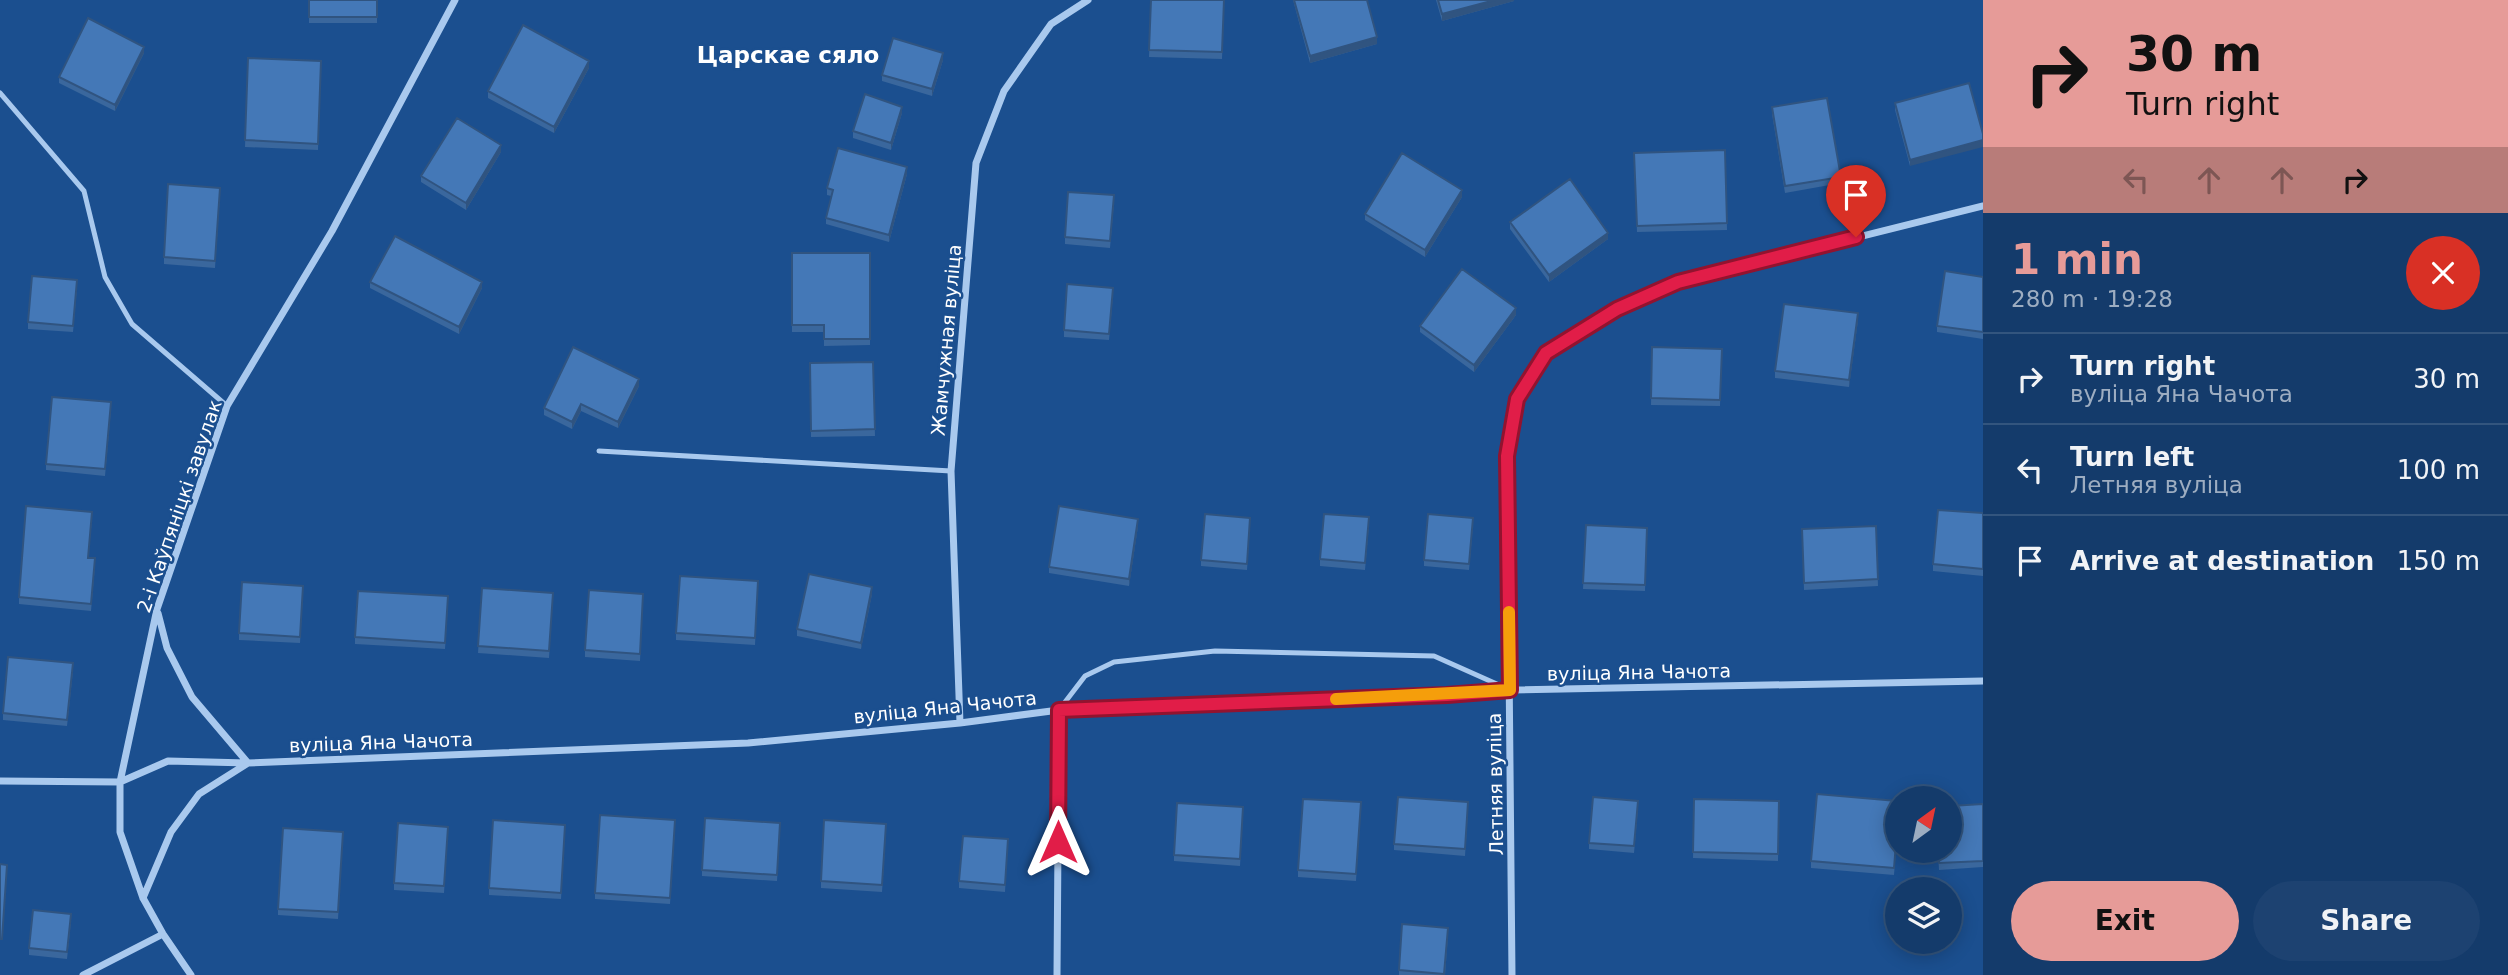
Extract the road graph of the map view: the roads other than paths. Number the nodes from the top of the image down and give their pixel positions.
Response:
1 (455, 0) edge
2 (1087, 0) edge
3 (0, 93) edge
4 (1983, 206) edge
5 (227, 406) junction
6 (599, 451) dead end
7 (951, 471) junction
8 (157, 609) junction
9 (1983, 681) edge
10 (1510, 690) junction
11 (1059, 710) junction
12 (960, 723) junction
13 (248, 763) junction
14 (0, 781) edge
15 (120, 782) junction
16 (143, 898) junction
17 (163, 934) junction
18 (83, 975) edge
19 (191, 975) edge
20 (1057, 975) edge
21 (1512, 975) edge

1 - 5 street, 2-і Каўпяніцкі завулак
2 - 7 street, Жамчужная вуліца
3 - 5 lane
4 - 10 street, Летняя вуліца
5 - 8 street, 2-і Каўпяніцкі завулак
6 - 7 lane
7 - 12 street, Жамчужная вуліца
8 - 13 street
8 - 15 street, 2-і Каўпяніцкі завулак
9 - 10 street, вуліца Яна Чачота
10 - 11 street, вуліца Яна Чачота
10 - 11 lane
10 - 21 street, Летняя вуліца
11 - 12 street, вуліца Яна Чачота
11 - 20 street
12 - 13 street, вуліца Яна Чачота
13 - 15 street, вуліца Яна Чачота
13 - 16 street
14 - 15 street, вуліца Яна Чачота
15 - 16 street, 2-і Каўпяніцкі завулак
16 - 17 street, 2-і Каўпяніцкі завулак
17 - 18 street
17 - 19 street, 2-і Каўпяніцкі завулак

